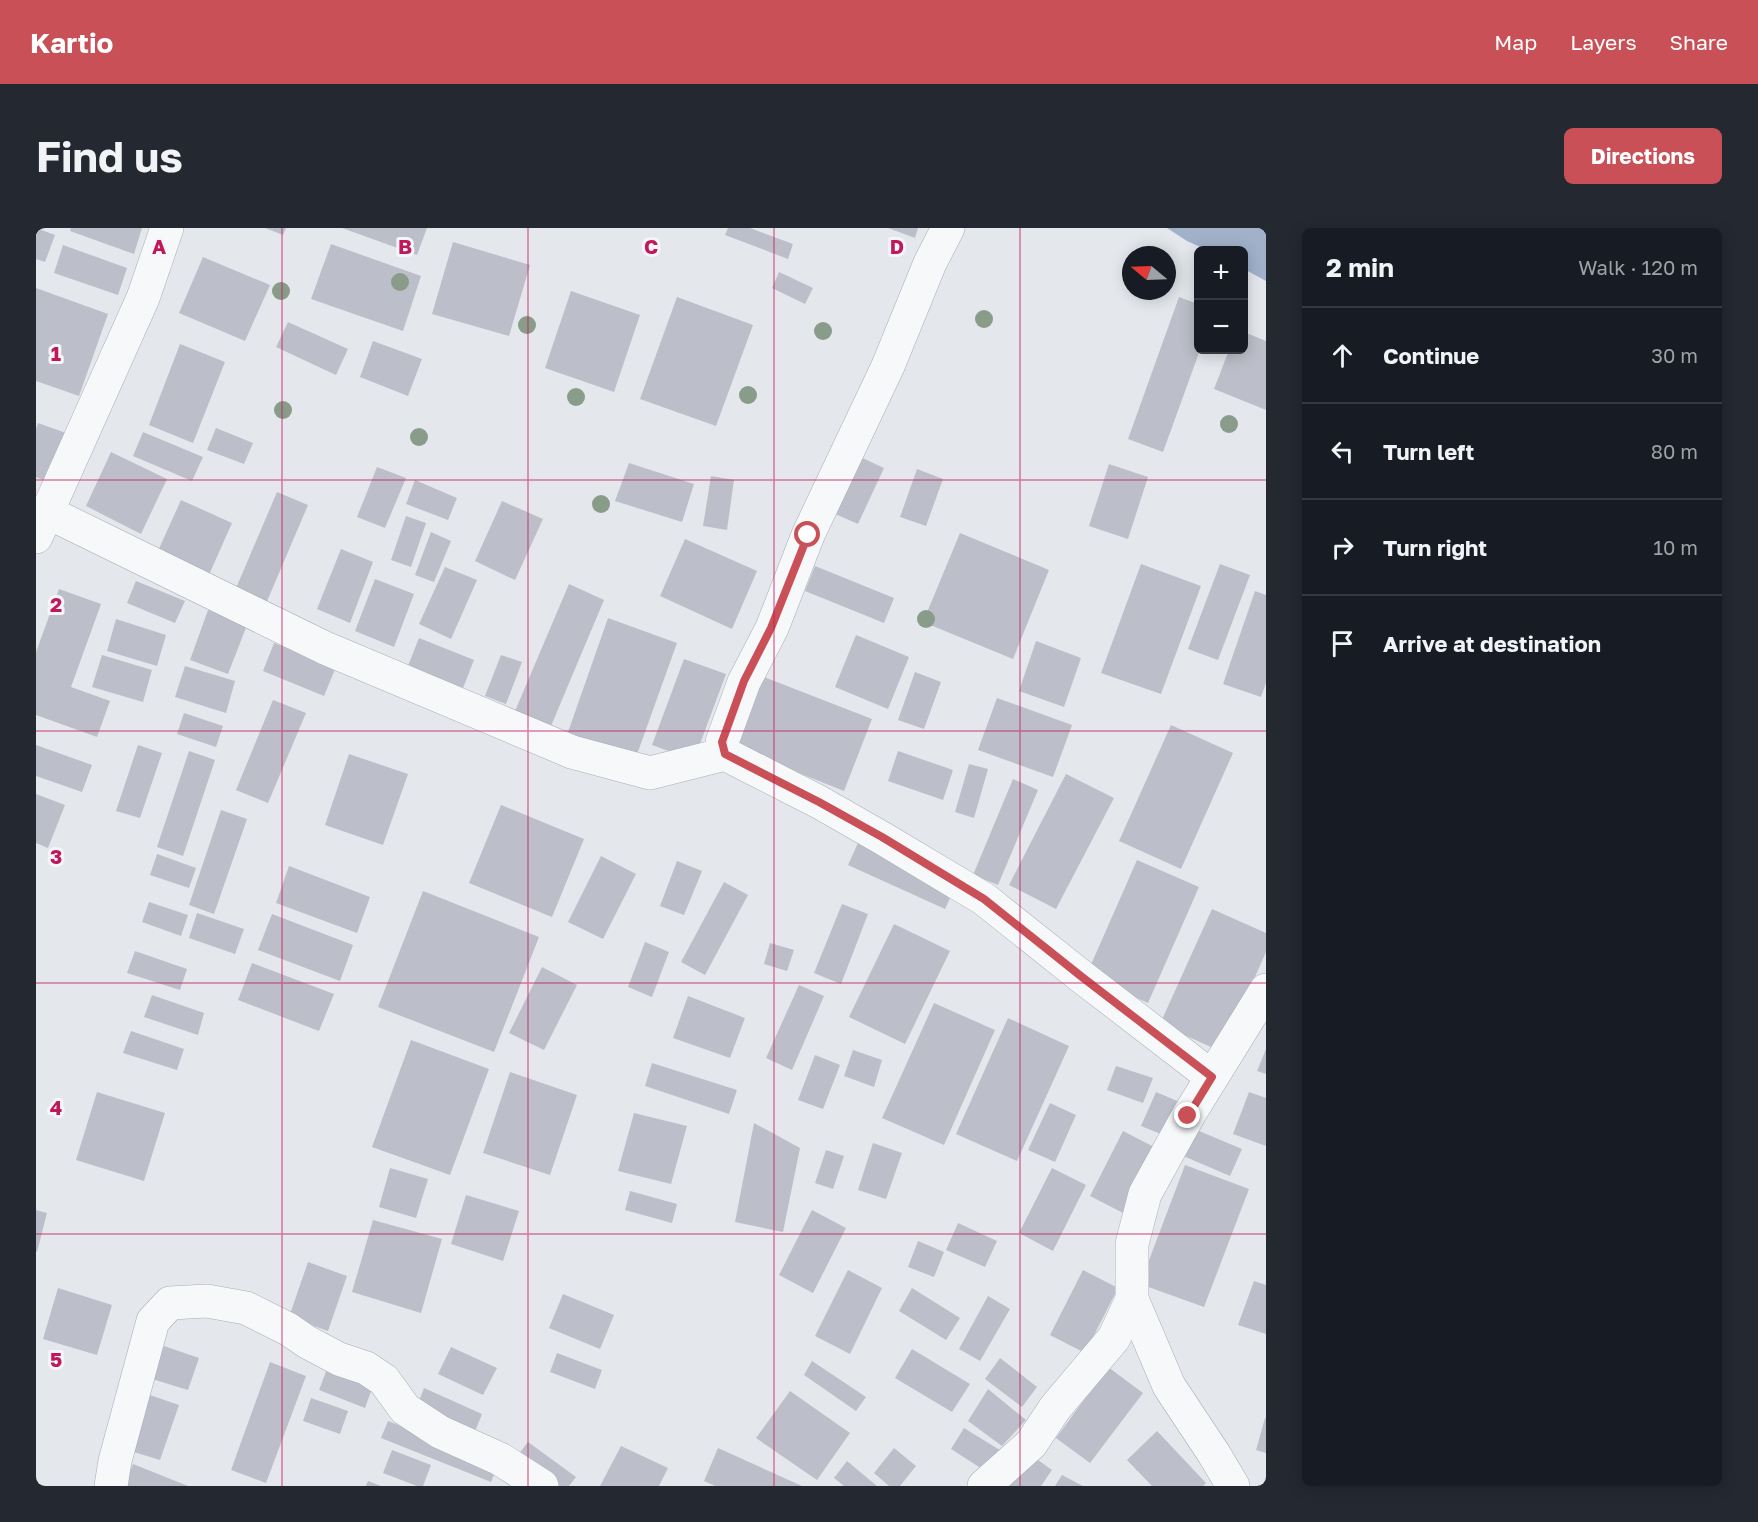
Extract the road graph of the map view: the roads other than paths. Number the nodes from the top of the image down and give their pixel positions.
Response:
1 (167, 228) edge
2 (948, 228) edge
3 (42, 524) edge
4 (725, 754) junction
5 (1266, 990) edge
6 (1212, 1077) junction
7 (1132, 1299) junction
8 (111, 1486) edge
9 (542, 1486) edge
10 (984, 1486) edge
11 (1233, 1486) edge

1 - 3 street
2 - 4 street
3 - 4 street
4 - 6 street
5 - 6 street
6 - 7 street
7 - 10 street
7 - 11 street
8 - 9 street

